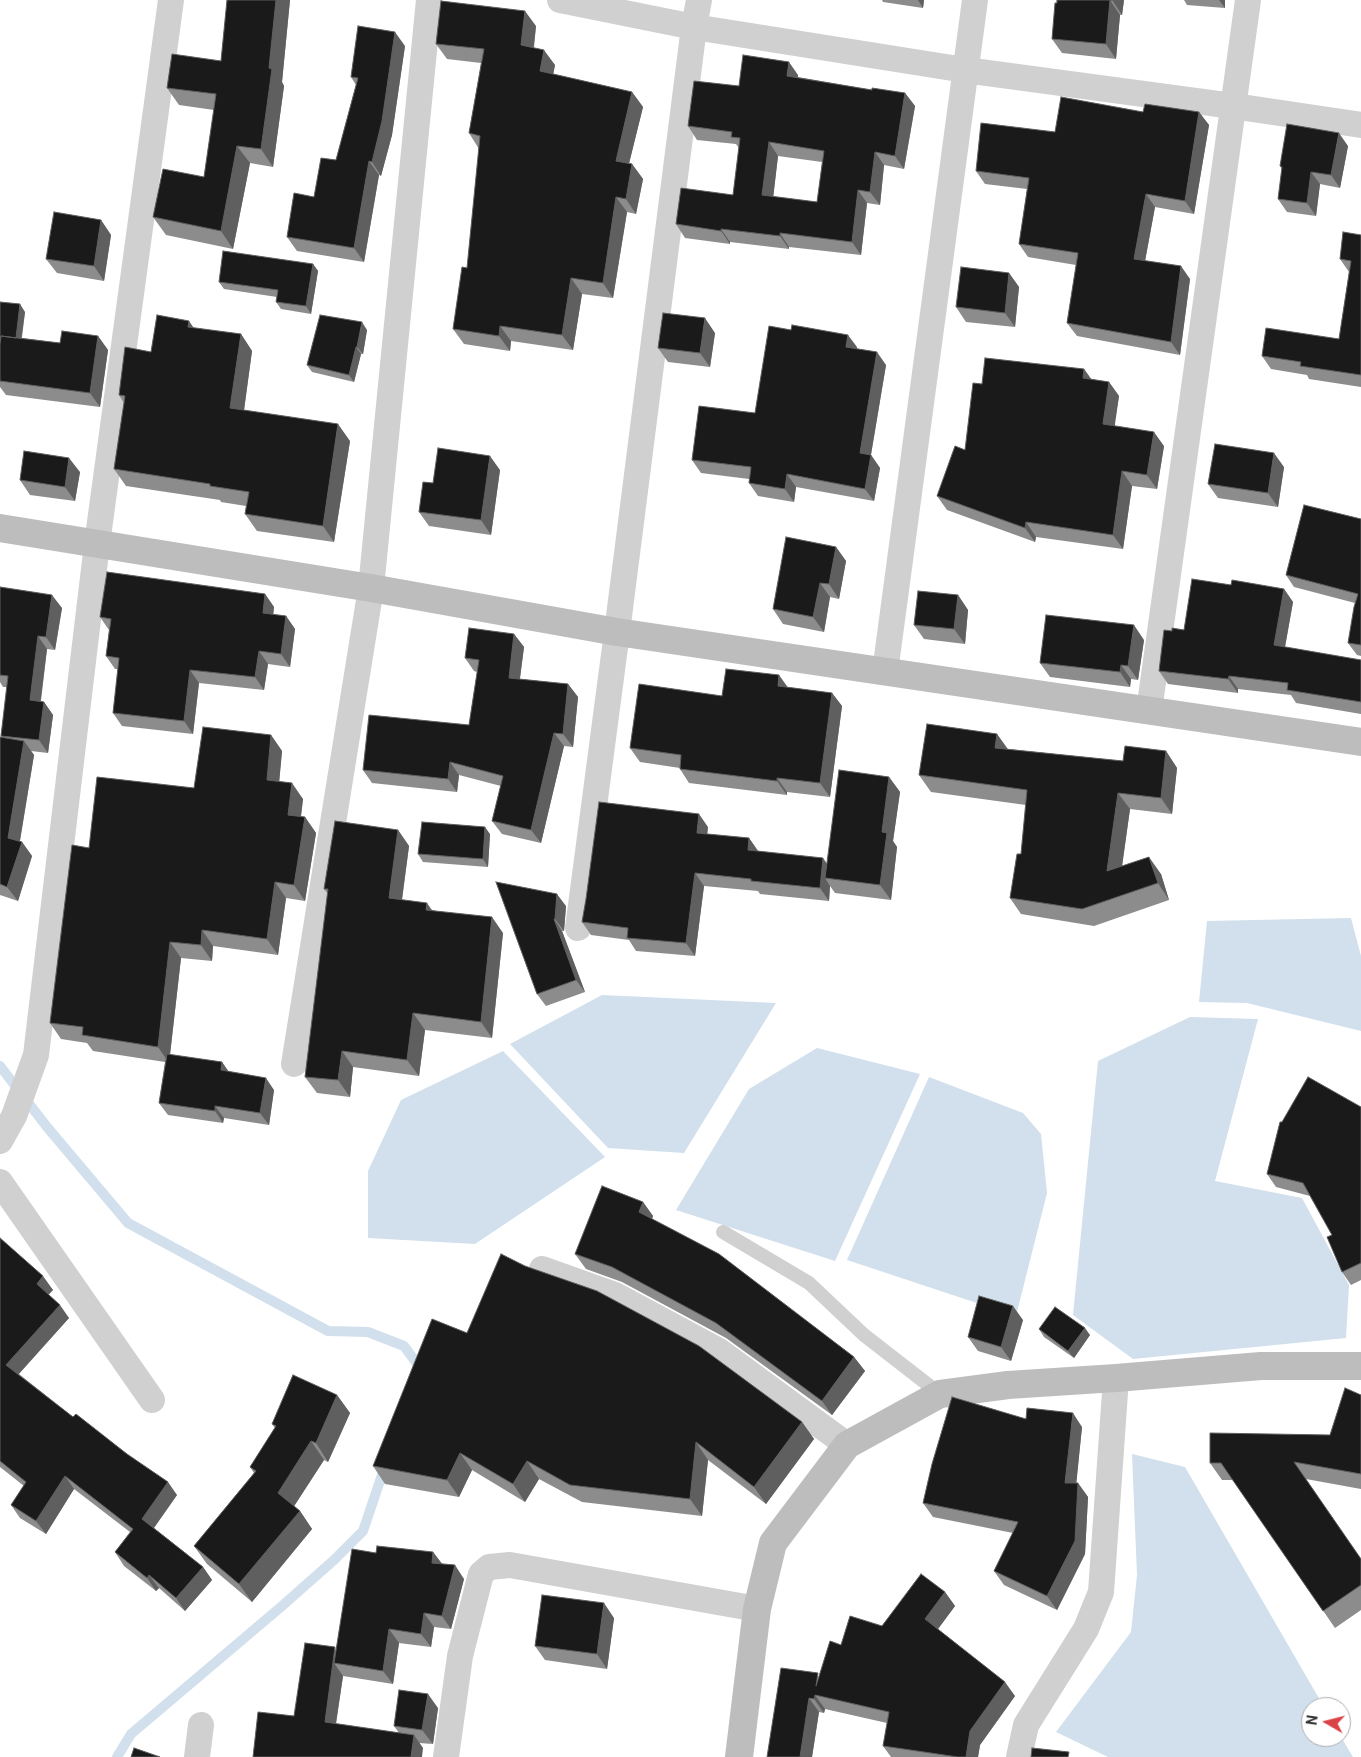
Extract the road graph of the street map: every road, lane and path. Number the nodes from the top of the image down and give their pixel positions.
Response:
1 (171, 0) edge
2 (429, 0) edge
3 (560, 0) edge
4 (699, 0) edge
5 (975, 0) edge
6 (1248, 0) edge
7 (694, 27) junction
8 (965, 70) junction
9 (1233, 106) junction
10 (1361, 125) edge
11 (0, 528) edge
12 (97, 544) junction
13 (371, 588) junction
14 (617, 632) junction
15 (885, 672) junction
16 (1149, 711) junction
17 (1361, 742) edge
18 (578, 928) dead end
19 (294, 1064) dead end
20 (0, 1142) edge
21 (0, 1182) edge
22 (723, 1232) dead end
23 (542, 1269) dead end
24 (1361, 1366) edge
25 (1116, 1378) junction
26 (940, 1394) junction
27 (152, 1400) dead end
28 (848, 1445) junction
29 (757, 1609) junction
30 (201, 1725) dead end
31 (197, 1757) edge
32 (446, 1757) edge
33 (739, 1757) edge
34 (1020, 1757) edge

1 - 12 street
2 - 13 street
3 - 7 street
4 - 7 street
5 - 8 street
6 - 9 street
7 - 8 street
7 - 14 street
8 - 9 street
8 - 15 street
9 - 10 street
9 - 16 street
11 - 12 street
12 - 13 street
12 - 20 street
13 - 14 street
13 - 19 street
14 - 15 street
14 - 18 street
15 - 16 street
16 - 17 street
21 - 27 street
22 - 26 lane
23 - 28 street
24 - 25 street
25 - 26 street
25 - 34 street
26 - 28 street
28 - 29 street
29 - 32 street
29 - 33 street
30 - 31 street

